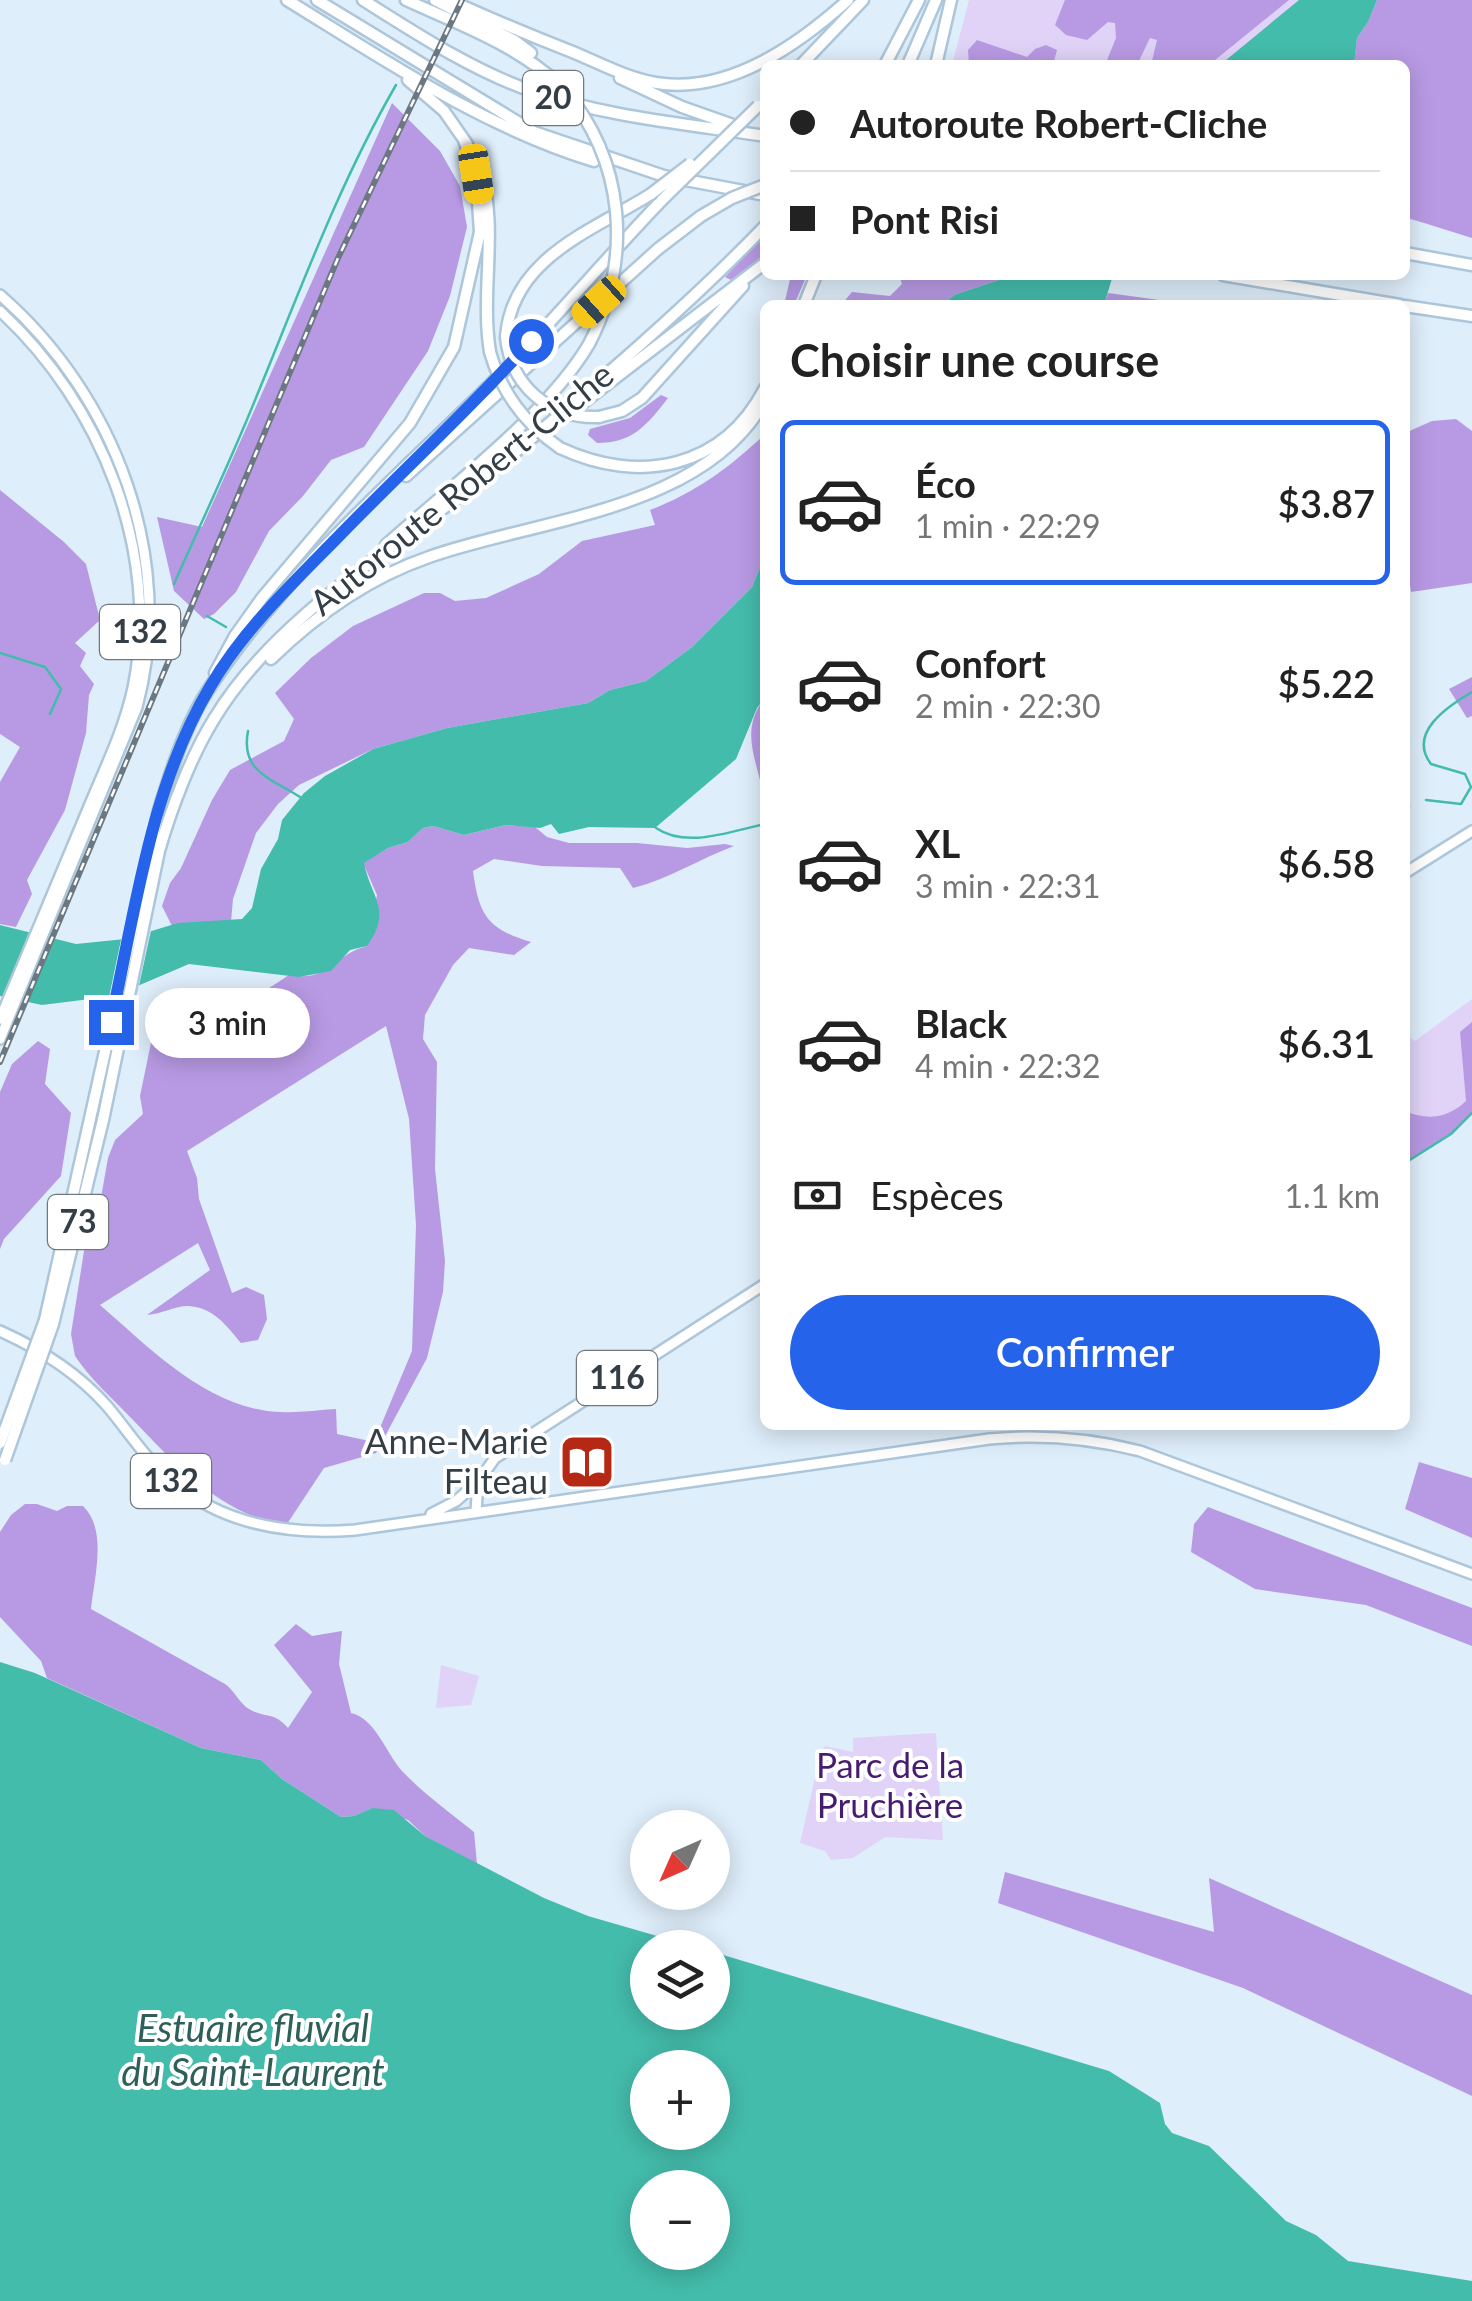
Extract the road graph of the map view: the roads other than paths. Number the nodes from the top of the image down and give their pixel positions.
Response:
1 (288, 0) edge
2 (317, 0) edge
3 (363, 0) edge
4 (406, 0) edge
5 (435, 0) edge
6 (449, 0) edge
7 (848, 0) edge
8 (862, 0) edge
9 (919, 0) edge
10 (936, 0) edge
11 (951, 0) edge
12 (557, 46) junction
13 (764, 60) edge
14 (806, 60) edge
15 (887, 60) edge
16 (910, 60) edge
17 (937, 60) edge
18 (760, 61) edge
19 (393, 66) junction
20 (562, 87) junction
21 (760, 105) edge
22 (760, 134) edge
23 (760, 135) edge
24 (726, 136) junction
25 (464, 140) junction
26 (664, 176) junction
27 (760, 187) edge
28 (760, 194) edge
29 (760, 231) edge
30 (1410, 254) edge
31 (1472, 264) edge
32 (760, 270) edge
33 (760, 271) edge
34 (1253, 280) edge
35 (0, 295) edge
36 (1373, 300) edge
37 (1410, 306) edge
38 (0, 311) edge
39 (1472, 316) edge
40 (760, 396) edge
41 (760, 408) edge
42 (506, 460) junction
43 (340, 535) junction
44 (346, 584) junction
45 (210, 685) junction
46 (204, 742) junction
47 (1472, 831) edge
48 (1410, 870) edge
49 (146, 888) junction
50 (58, 891) junction
51 (0, 1019) edge
52 (0, 1039) edge
53 (760, 1287) edge
54 (49, 1322) junction
55 (0, 1334) edge
56 (0, 1443) edge
57 (0, 1472) edge
58 (478, 1482) junction
59 (476, 1511) junction
60 (422, 1518) junction
61 (1472, 1577) edge

1 - 19 highway
2 - 26 highway, 20
3 - 23 highway, 20
4 - 20 highway
5 - 20 highway
6 - 12 highway
7 - 13 highway
8 - 14 highway
9 - 15 highway
10 - 16 highway
11 - 17 highway
12 - 18 highway
12 - 22 highway
19 - 25 highway
19 - 26 highway
20 - 44 highway, bridge
21 - 24 highway, Autoroute Robert-Cliche / 73, bridge
24 - 33 highway, bridge
24 - 43 highway, Autoroute Robert-Cliche / 73, bridge
25 - 40 highway, bridge
25 - 45 highway
26 - 28 highway, 20
27 - 43 highway, bridge
29 - 42 highway, Autoroute Robert-Cliche / 73
30 - 31 highway
32 - 42 highway
34 - 36 highway
35 - 50 main road, 132
37 - 39 highway
38 - 50 main road, 132
41 - 46 highway
42 - 44 highway, Autoroute Robert-Cliche / 73
43 - 45 highway, Autoroute Robert-Cliche / 73
44 - 46 highway, Autoroute Robert-Cliche / 73
45 - 49 highway, Autoroute Robert-Cliche / 73
46 - 49 highway, Autoroute Robert-Cliche / 73
47 - 48 main road
49 - 54 highway, 73
49 - 54 highway, 73
50 - 51 main road, 132
50 - 52 main road, 132
53 - 58 main road, 116
54 - 56 highway, 73, bridge
54 - 57 highway, 73, bridge
55 - 60 main road, 132
58 - 59 main road
58 - 60 main road
59 - 60 main road, 132
59 - 61 main road, 132

